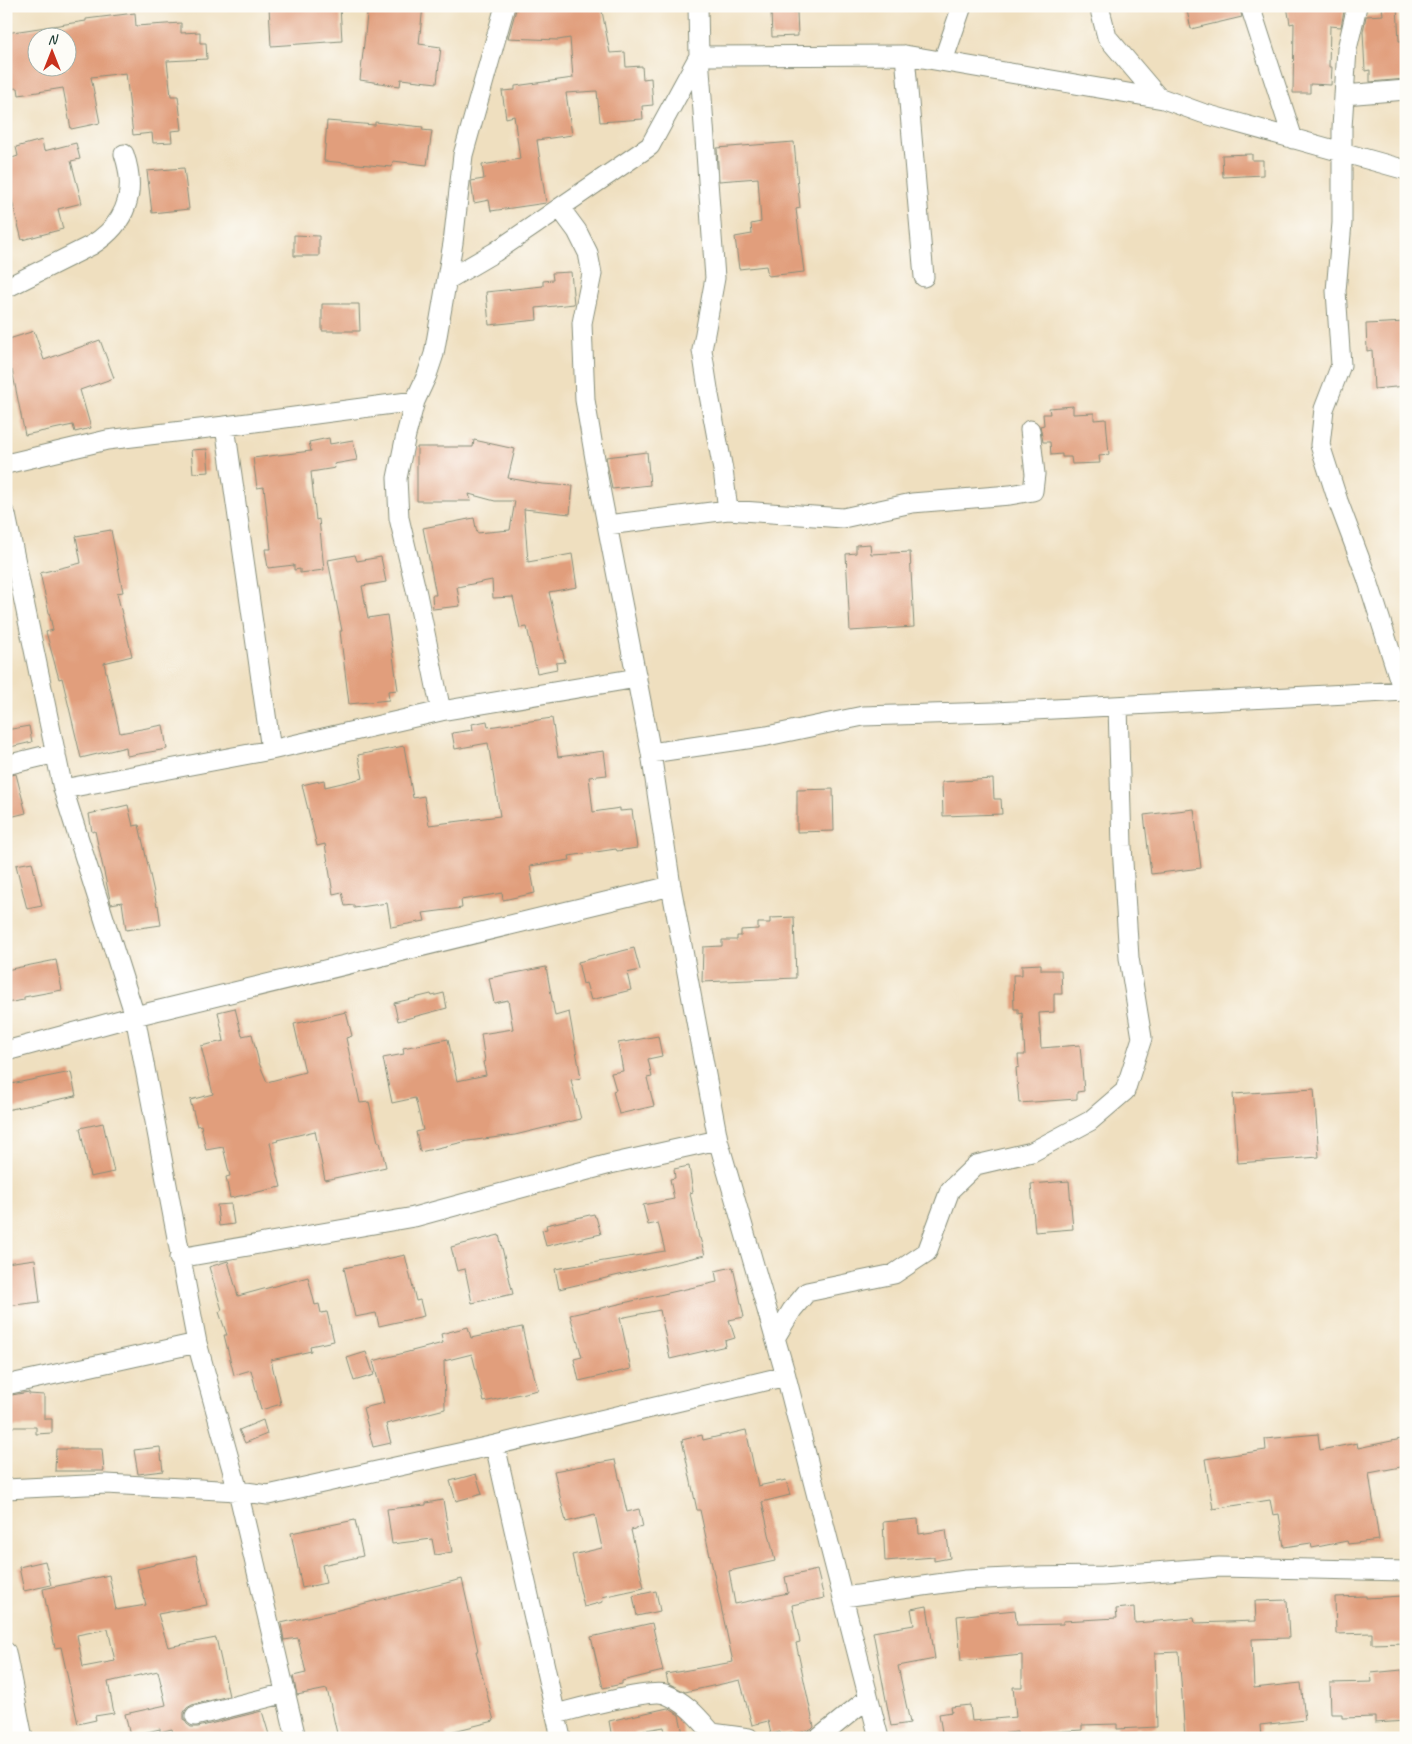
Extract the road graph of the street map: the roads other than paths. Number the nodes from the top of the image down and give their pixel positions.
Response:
1 (505, 6) edge
2 (698, 6) edge
3 (962, 6) edge
4 (1099, 6) edge
5 (1250, 6) edge
6 (1357, 6) edge
7 (906, 55) junction
8 (699, 56) junction
9 (943, 61) junction
10 (1406, 90) edge
11 (1344, 95) junction
12 (1164, 99) junction
13 (1293, 139) junction
14 (1342, 152) junction
15 (124, 154) dead end
16 (1406, 170) edge
17 (560, 208) junction
18 (924, 277) dead end
19 (447, 280) junction
20 (6, 288) edge
21 (415, 401) junction
22 (225, 426) junction
23 (1030, 430) dead end
24 (6, 464) edge
25 (728, 510) junction
26 (6, 515) edge
27 (606, 525) junction
28 (13, 578) edge
29 (636, 678) junction
30 (1404, 691) edge
31 (1118, 706) junction
32 (441, 711) junction
33 (271, 750) junction
34 (56, 753) junction
35 (651, 753) junction
36 (6, 765) edge
37 (63, 789) junction
38 (671, 886) junction
39 (135, 1016) junction
40 (6, 1051) edge
41 (718, 1140) junction
42 (179, 1258) junction
43 (774, 1338) junction
44 (196, 1343) junction
45 (786, 1376) junction
46 (6, 1384) edge
47 (496, 1445) junction
48 (6, 1489) edge
49 (238, 1491) junction
50 (1406, 1571) edge
51 (844, 1597) junction
52 (6, 1652) edge
53 (286, 1694) junction
54 (868, 1698) junction
55 (556, 1714) junction
56 (195, 1716) dead end
57 (23, 1738) edge
58 (296, 1738) edge
59 (560, 1738) edge
60 (749, 1738) edge
61 (819, 1738) edge
62 (879, 1738) edge

1 - 19 street
2 - 8 street
3 - 9 street
4 - 12 street
5 - 13 street
6 - 11 street
7 - 8 street
7 - 9 street
7 - 18 street
8 - 17 street
8 - 25 street
9 - 12 street
10 - 11 street
11 - 14 street
12 - 13 street
13 - 14 street
14 - 16 street
14 - 30 street
15 - 20 street
17 - 19 street
17 - 27 street
19 - 21 street
21 - 22 street
21 - 32 street
22 - 24 street
22 - 33 street
23 - 25 street
25 - 27 street
26 - 28 street
27 - 29 street
28 - 34 street
29 - 32 street
29 - 35 street
30 - 31 street
31 - 35 street
31 - 43 street
32 - 33 street
33 - 37 street
34 - 36 street
34 - 37 street
35 - 38 street
37 - 39 street
38 - 39 street
38 - 41 street
39 - 40 street
39 - 42 street
41 - 42 street
41 - 43 street
42 - 44 street
43 - 45 street
44 - 46 street
44 - 49 street
45 - 47 street
45 - 51 street
47 - 49 street
47 - 55 street
48 - 49 street
49 - 53 street
50 - 51 street
51 - 54 street
52 - 57 street
53 - 56 street
53 - 58 street
54 - 61 street
54 - 62 street
55 - 59 street
55 - 60 street

